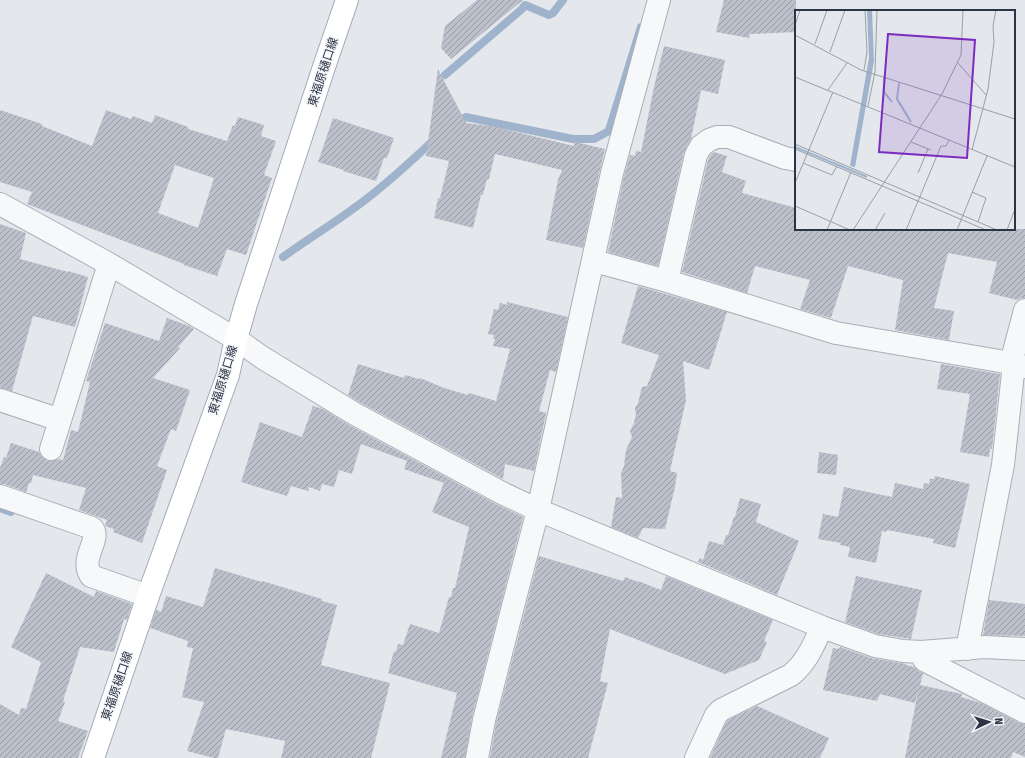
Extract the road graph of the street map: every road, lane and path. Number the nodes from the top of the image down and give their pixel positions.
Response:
1 (347, 0) edge
2 (660, 0) edge
3 (795, 160) edge
4 (0, 204) edge
5 (594, 261) junction
6 (109, 264) junction
7 (667, 281) junction
8 (1025, 310) edge
9 (236, 339) junction
10 (1018, 365) edge
11 (0, 400) edge
12 (60, 420) junction
13 (51, 449) dead end
14 (0, 496) edge
15 (538, 510) junction
16 (148, 596) junction
17 (822, 626) junction
18 (967, 649) junction
19 (1025, 649) edge
20 (920, 652) junction
21 (1025, 712) edge
22 (93, 758) edge
23 (477, 758) edge
24 (696, 758) edge

1 - 9 main road, 東福原樋口線
2 - 5 street
3 - 7 street
4 - 6 street
5 - 7 street
5 - 15 street
6 - 9 street
6 - 12 street
7 - 10 street
8 - 10 street
9 - 15 street
9 - 16 main road, 東福原樋口線
10 - 18 street
11 - 12 street
12 - 13 street
14 - 16 street
15 - 17 street
15 - 23 street
16 - 22 main road, 東福原樋口線
17 - 20 street
17 - 24 street
18 - 19 street
18 - 20 street
20 - 21 street

